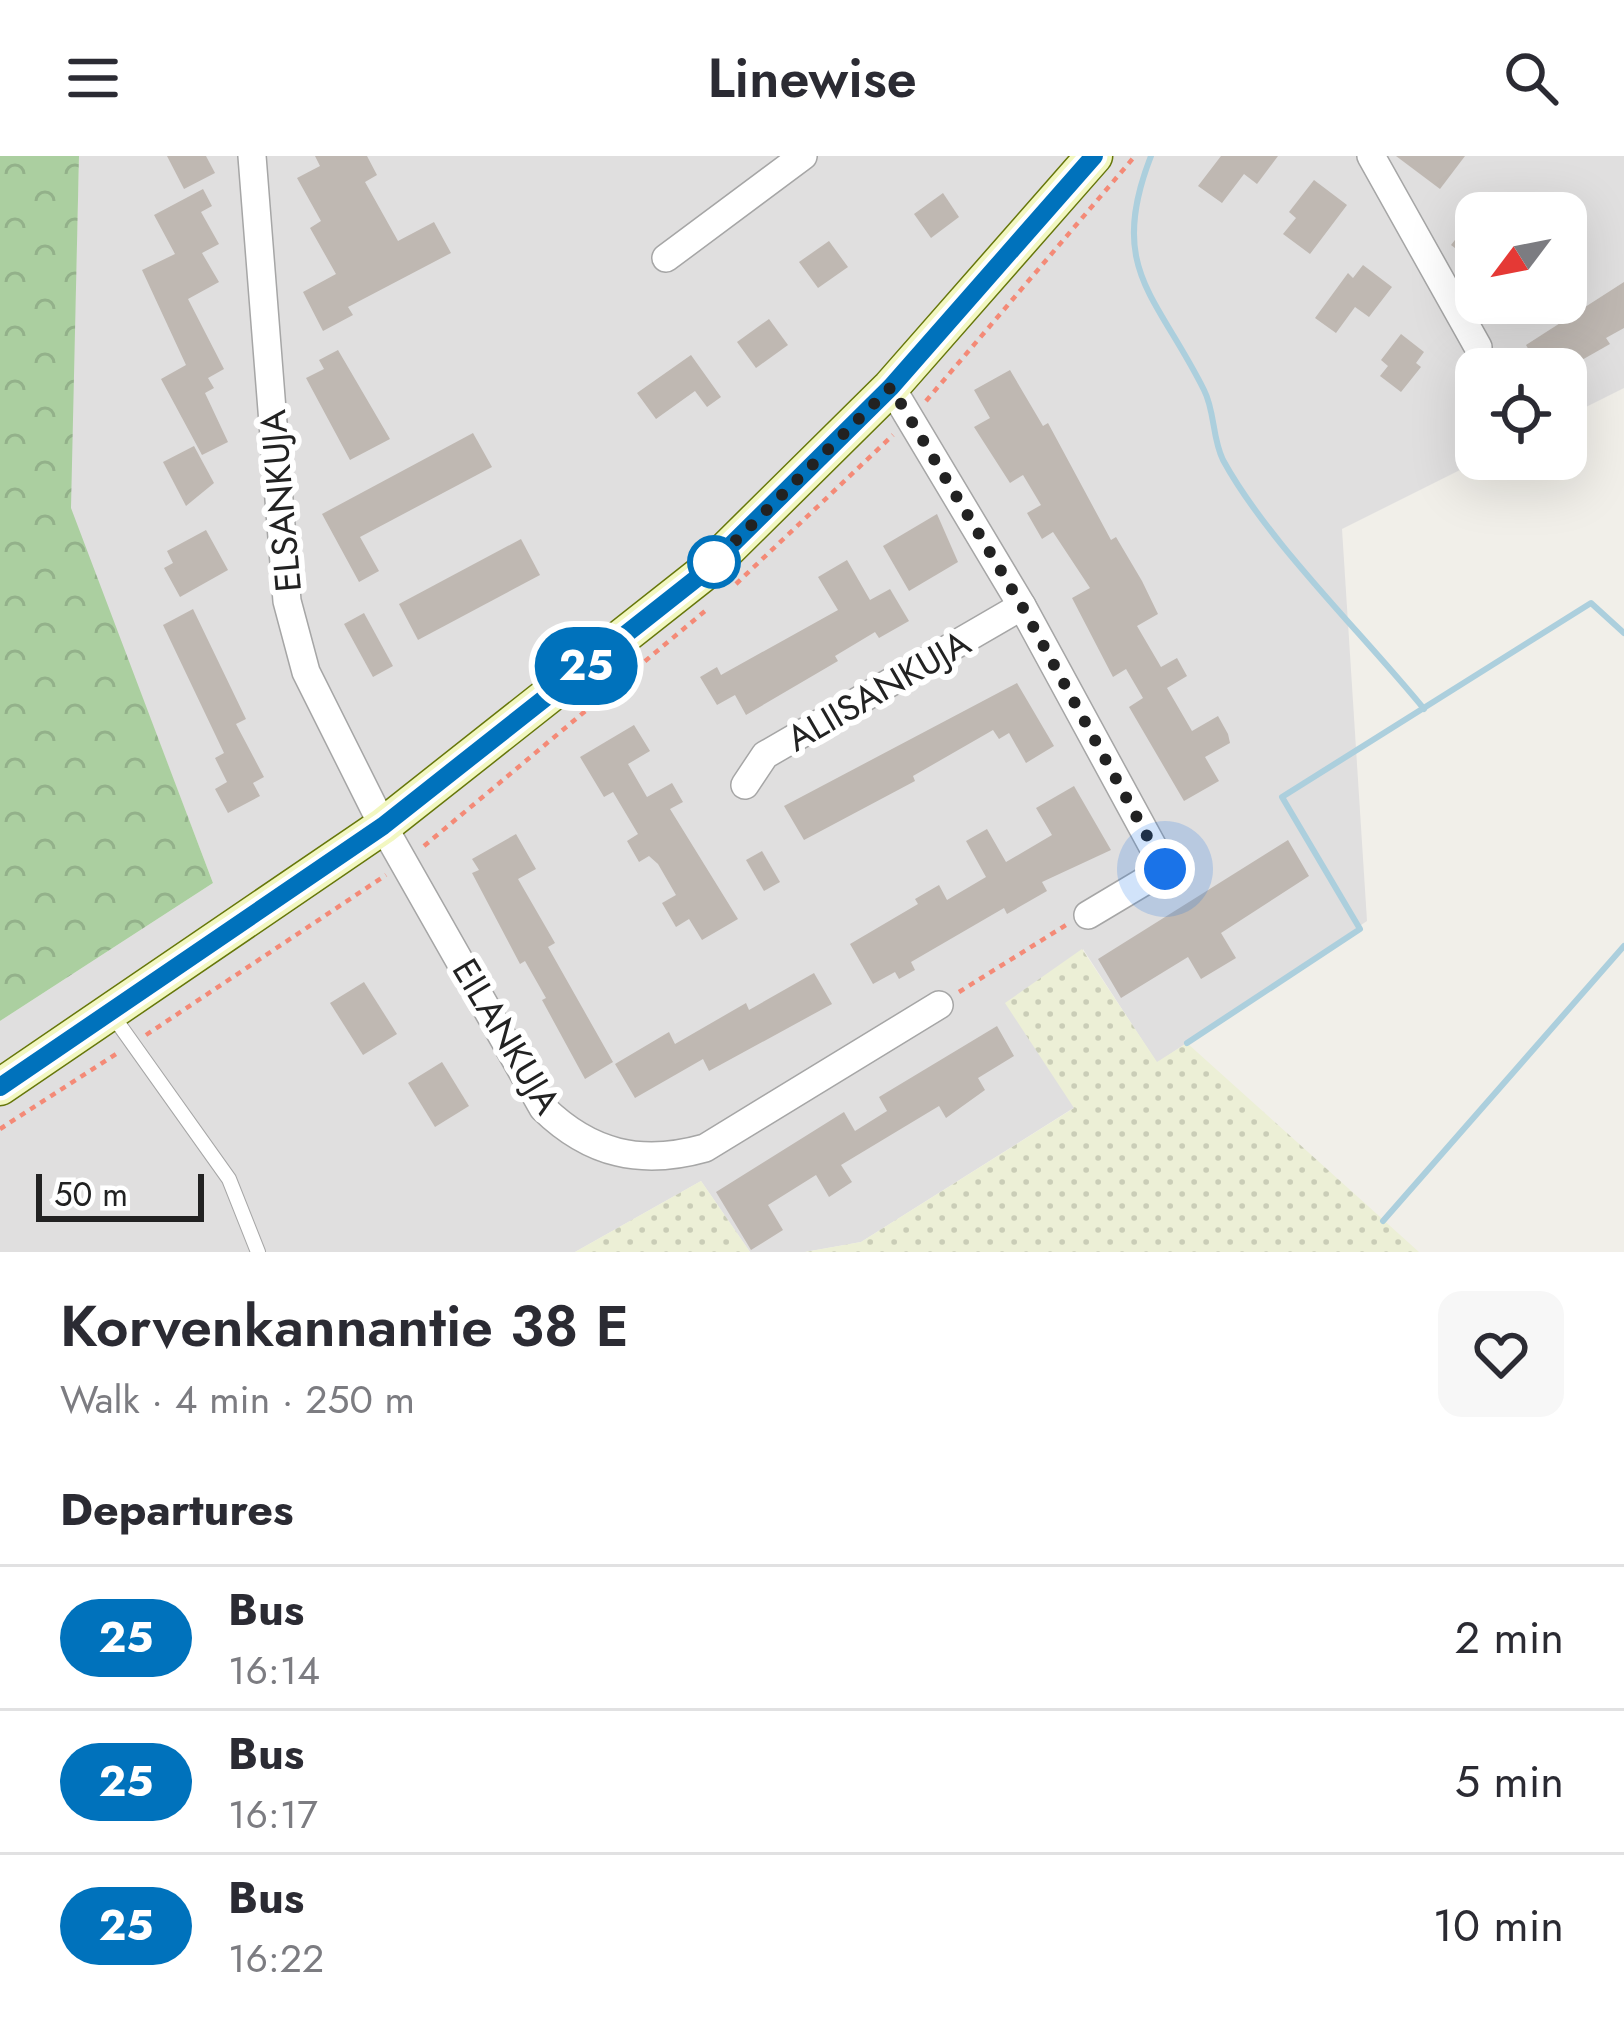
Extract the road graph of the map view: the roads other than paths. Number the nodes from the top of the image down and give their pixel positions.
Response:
1 (252, 156) edge
2 (803, 156) edge
3 (1094, 156) edge
4 (1371, 156) edge
5 (666, 258) dead end
6 (1478, 347) dead end
7 (891, 387) junction
8 (1022, 606) junction
9 (745, 785) dead end
10 (383, 826) junction
11 (1088, 915) road end
12 (940, 1005) road end
13 (110, 1012) junction
14 (0, 1087) edge
15 (258, 1252) edge

1 - 10 street, ELSANKUJA
2 - 5 street
3 - 7 main road
4 - 6 street
7 - 8 street
7 - 10 main road
8 - 9 street, ALIISANKUJA
8 - 11 street
10 - 12 street, EILANKUJA
10 - 13 main road
13 - 14 main road
13 - 15 lane

